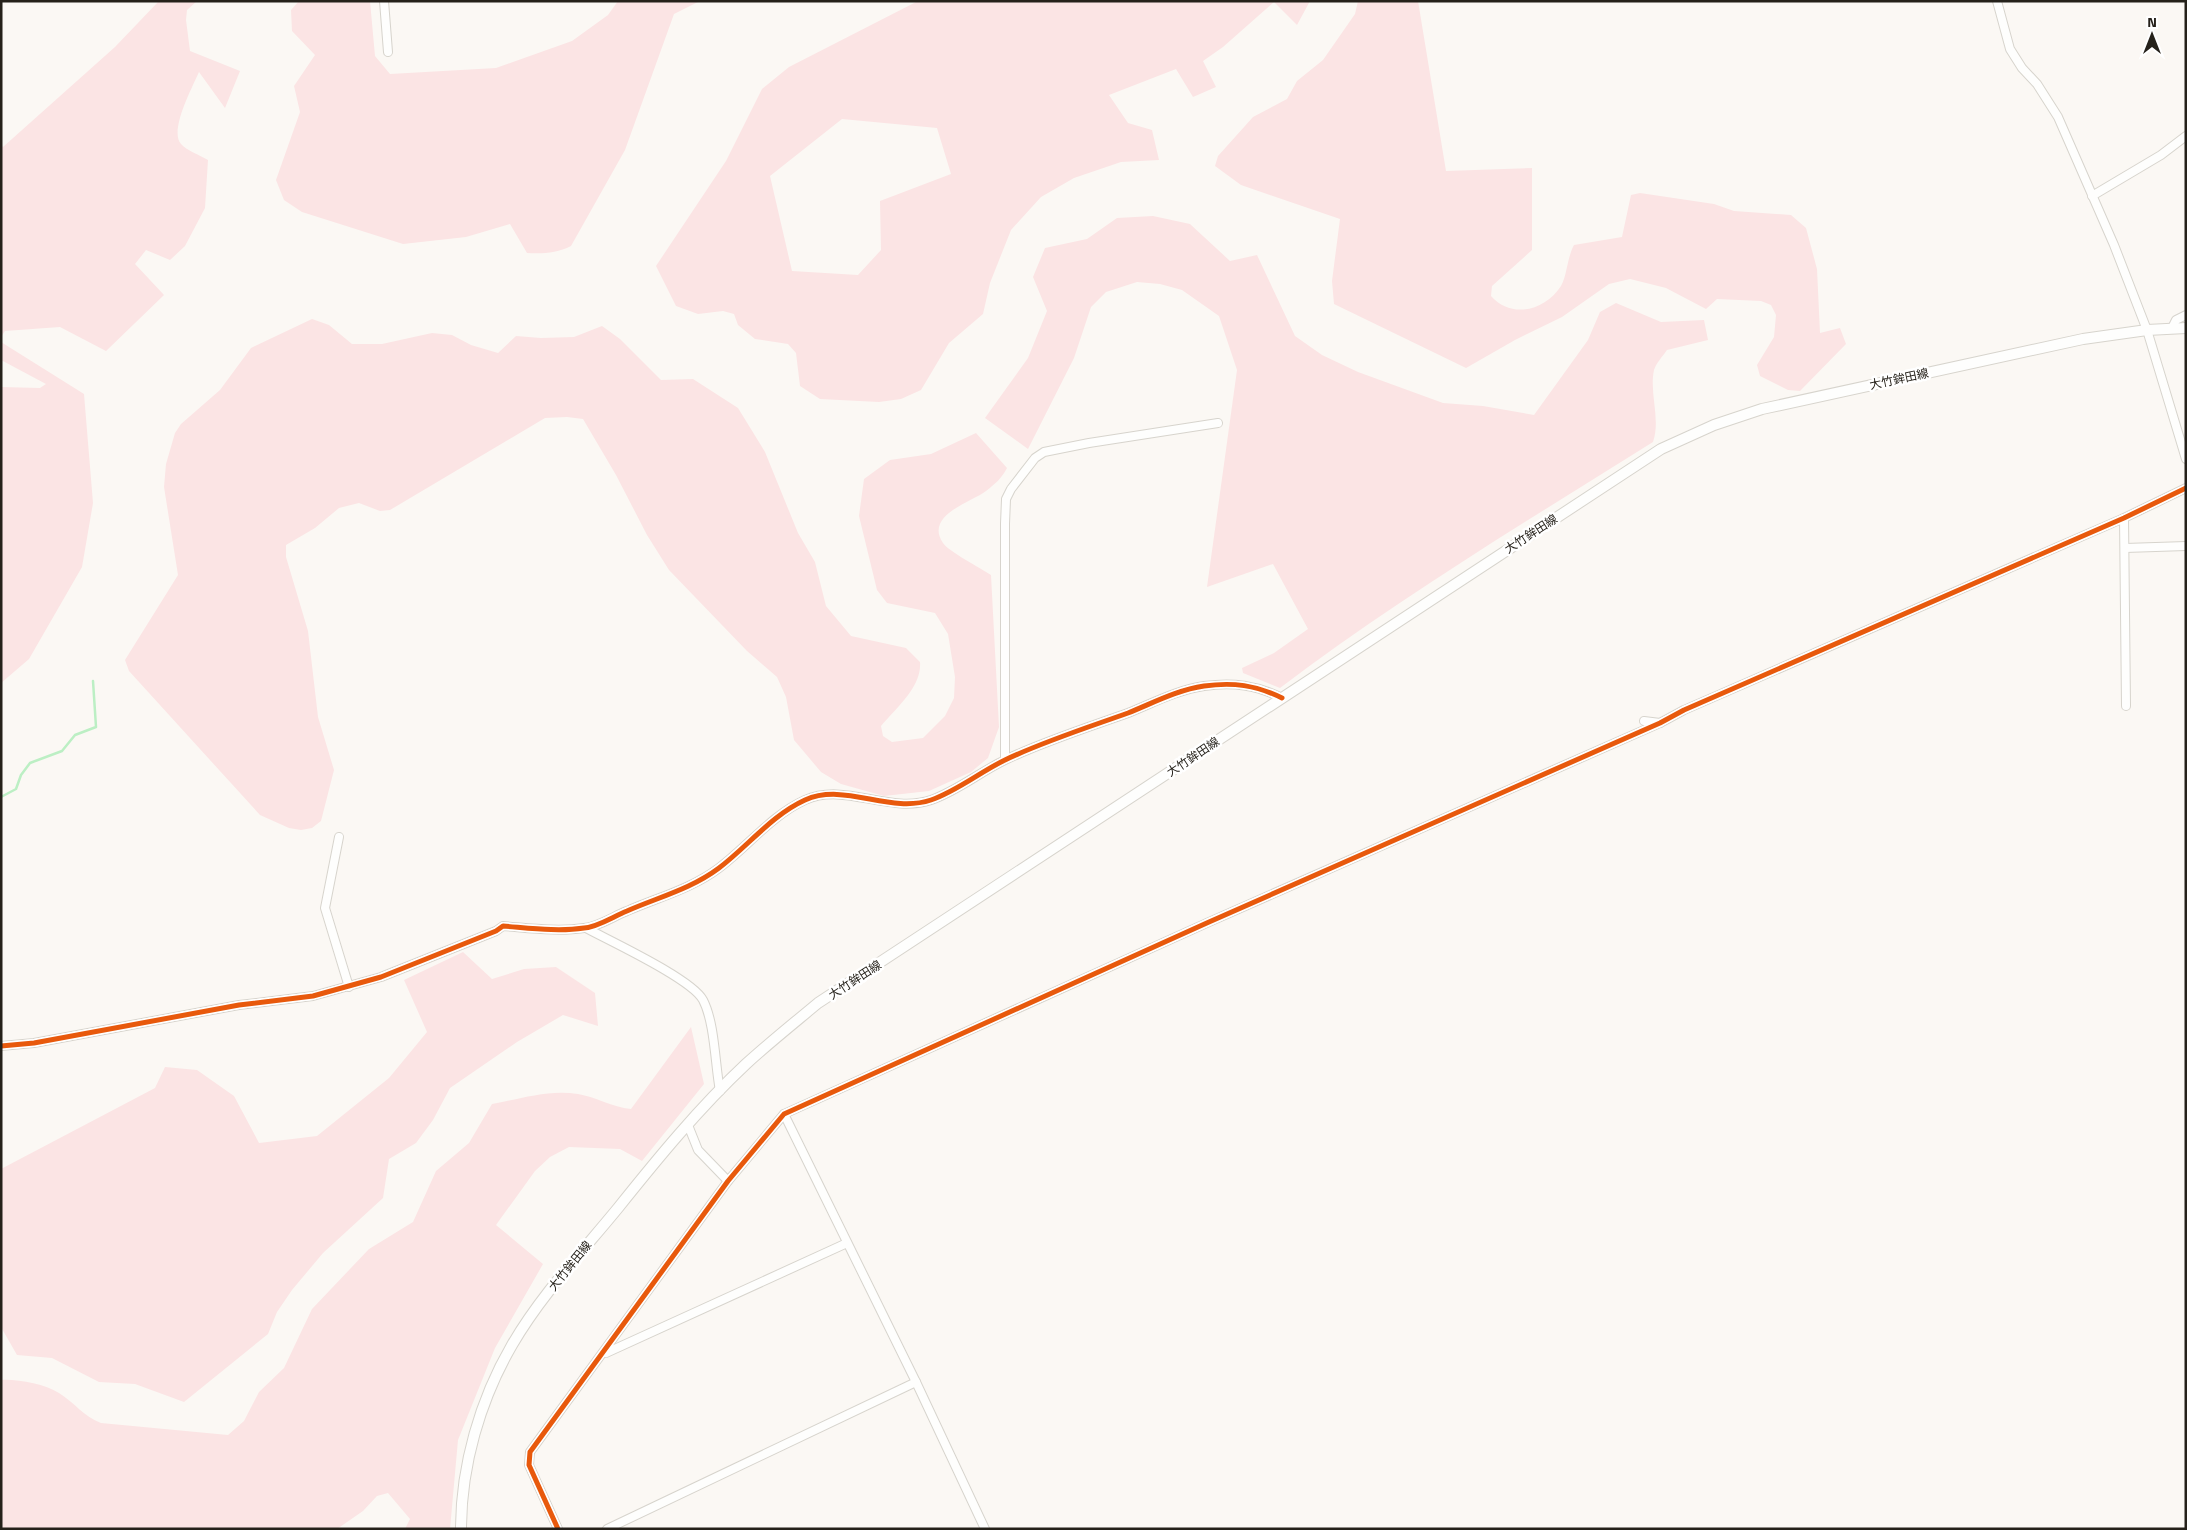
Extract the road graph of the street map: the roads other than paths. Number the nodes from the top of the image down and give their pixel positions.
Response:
1 (384, 1) edge
2 (1997, 1) edge
3 (388, 52) dead end
4 (2186, 136) edge
5 (2092, 196) junction
6 (2186, 315) edge
7 (2172, 328) junction
8 (2186, 328) edge
9 (2147, 330) junction
10 (1218, 423) dead end
11 (2186, 459) edge
12 (2186, 488) edge
13 (2124, 518) junction
14 (2186, 546) edge
15 (2125, 548) junction
16 (1282, 698) junction
17 (2126, 706) dead end
18 (1644, 721) dead end
19 (1660, 723) junction
20 (1005, 760) junction
21 (339, 837) dead end
22 (586, 928) junction
23 (349, 987) junction
24 (1, 1046) edge
25 (720, 1090) junction
26 (784, 1114) junction
27 (688, 1125) junction
28 (728, 1181) junction
29 (847, 1243) junction
30 (604, 1354) junction
31 (916, 1382) junction
32 (461, 1529) edge
33 (558, 1529) edge
34 (607, 1529) edge
35 (985, 1529) edge

1 - 3 street
2 - 5 street
4 - 5 street
5 - 9 street
6 - 7 street
7 - 8 main road, 大竹鉾田線
7 - 9 main road, 大竹鉾田線
9 - 11 street
9 - 16 main road, 大竹鉾田線
10 - 20 street
12 - 13 street
13 - 15 street
13 - 19 street
14 - 15 street
15 - 17 street
16 - 20 street
16 - 25 main road, 大竹鉾田線
18 - 19 street
19 - 26 street
20 - 22 street
21 - 23 street
22 - 23 street
22 - 25 street
23 - 24 street
25 - 27 main road, 大竹鉾田線
26 - 28 street
26 - 29 street
27 - 28 street
27 - 32 main road, 大竹鉾田線
28 - 30 street
29 - 30 street
29 - 31 street
30 - 33 street
31 - 34 street
31 - 35 street

